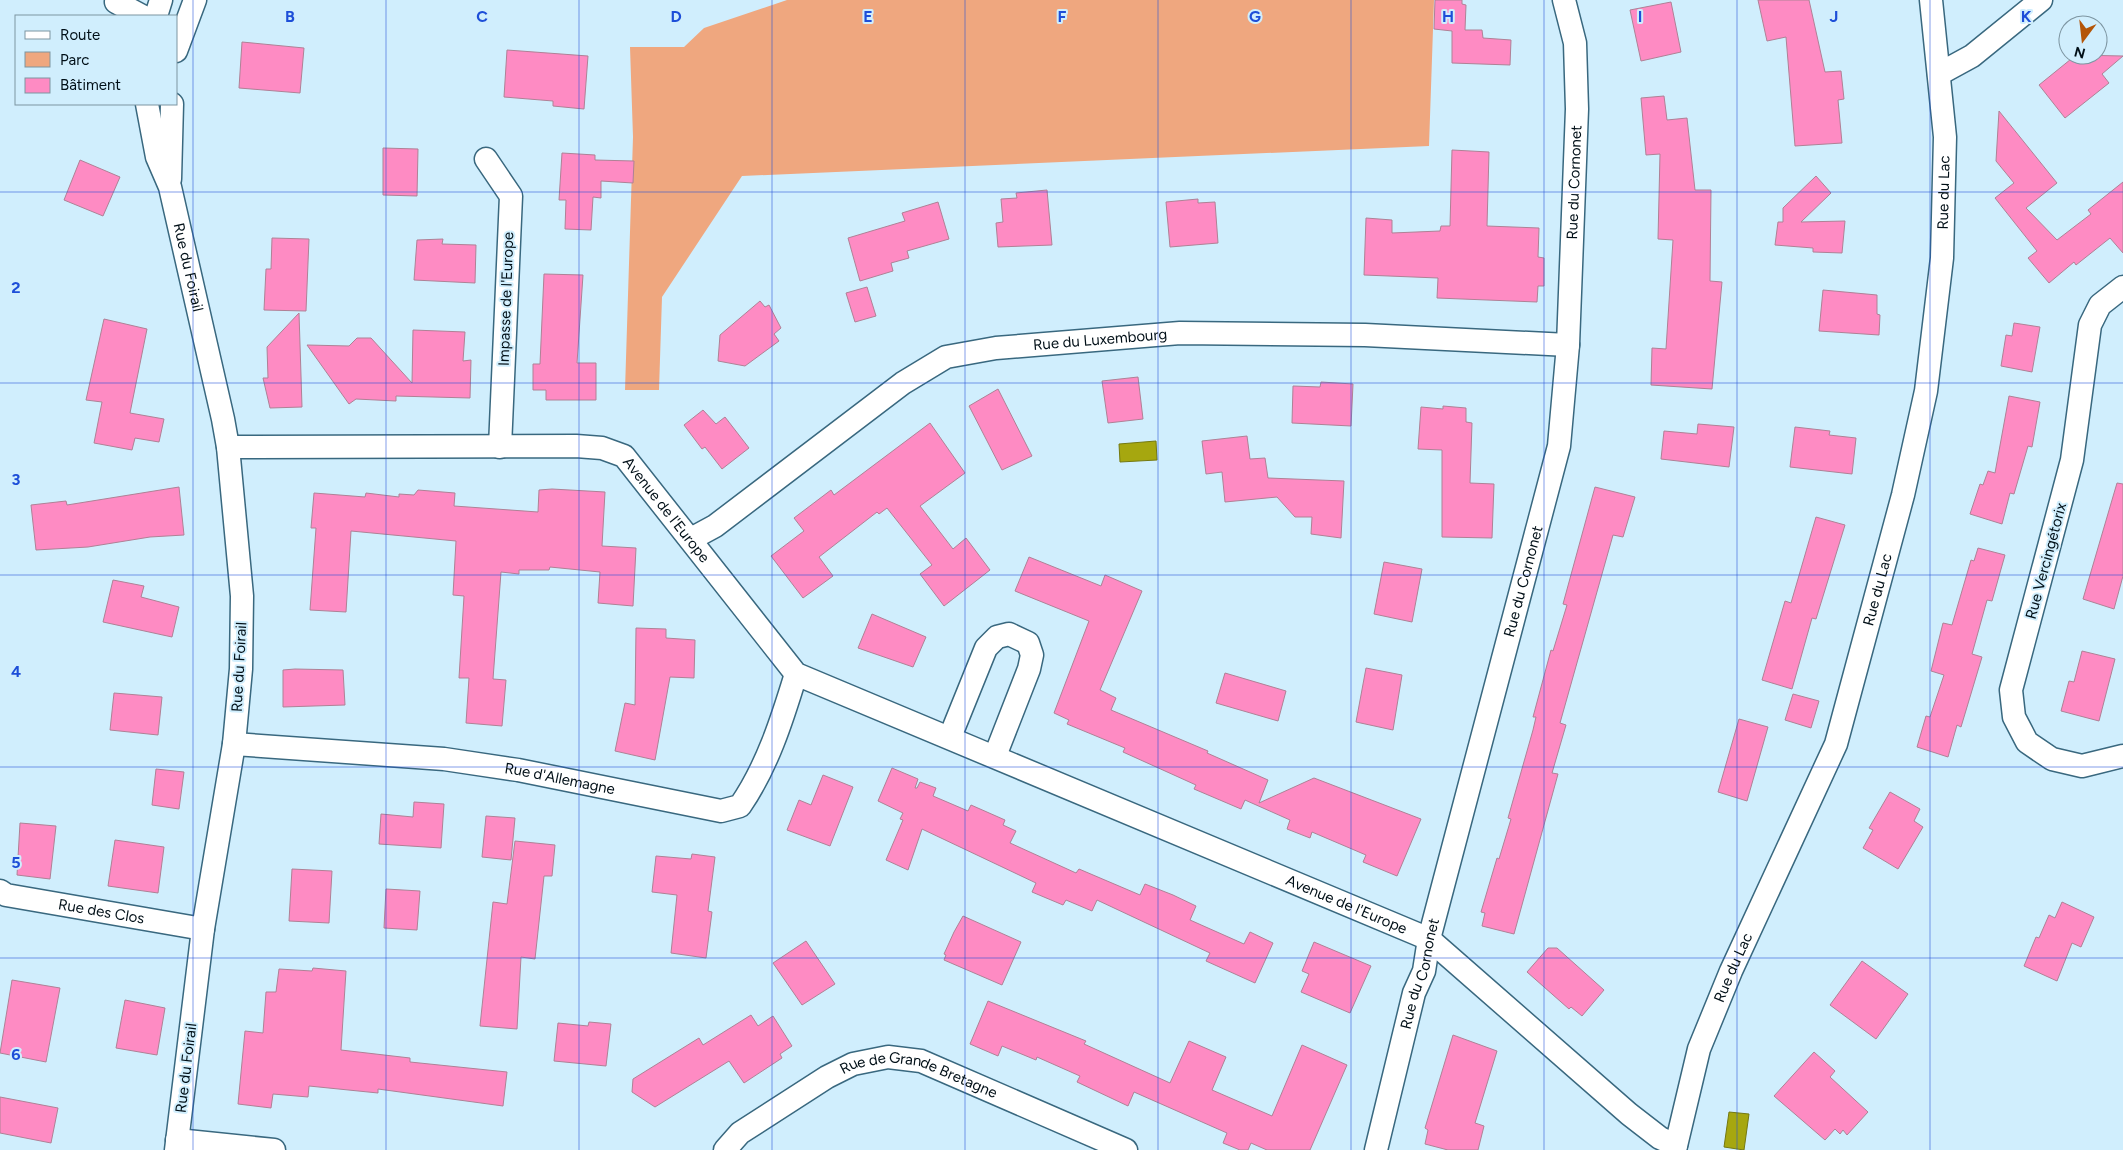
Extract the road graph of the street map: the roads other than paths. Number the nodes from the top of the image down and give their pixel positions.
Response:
1 (161, 0) edge
2 (195, 0) edge
3 (1564, 0) edge
4 (1931, 0) edge
5 (2041, 0) edge
6 (118, 6) edge
7 (140, 15) edge
8 (156, 15) edge
9 (178, 46) edge
10 (1939, 74) junction
11 (147, 105) edge
12 (172, 105) edge
13 (486, 159) dead end
14 (170, 187) junction
15 (2123, 287) edge
16 (1568, 346) junction
17 (228, 447) junction
18 (500, 447) junction
19 (690, 539) junction
20 (796, 674) junction
21 (950, 738) junction
22 (234, 744) junction
23 (995, 756) junction
24 (2123, 756) edge
25 (0, 891) edge
26 (204, 929) junction
27 (1429, 940) junction
28 (176, 1145) edge
29 (1675, 1148) edge
30 (274, 1150) edge
31 (725, 1150) edge
32 (1126, 1150) edge
33 (1376, 1150) edge

1 - 8 street
2 - 9 street
3 - 16 street, Rue du Cornonet
4 - 10 street, Rue du Lac
5 - 10 street
6 - 7 street
10 - 29 street, Rue du Lac
11 - 14 street, Rue du Foirail
12 - 14 street, Rue du Foirail
13 - 18 street, Impasse de l'Europe
14 - 17 street, Rue du Foirail
15 - 24 street, Rue Vercingétorix
16 - 19 street, Rue du Luxembourg
16 - 27 street, Rue du Cornonet
17 - 18 street, Avenue de l'Europe
17 - 22 street, Rue du Foirail
18 - 19 street, Avenue de l'Europe
19 - 20 street, Avenue de l'Europe
20 - 21 street, Avenue de l'Europe
20 - 22 street, Rue d'Allemagne
21 - 23 street, Avenue de l'Europe
21 - 23 street
22 - 26 street, Rue du Foirail
23 - 27 street, Avenue de l'Europe
25 - 26 street, Rue des Clos
26 - 28 street, Rue du Foirail
27 - 29 street, Avenue de l'Europe
27 - 33 street, Rue du Cornonet
28 - 30 street
31 - 32 street, Rue de Grande Bretagne

